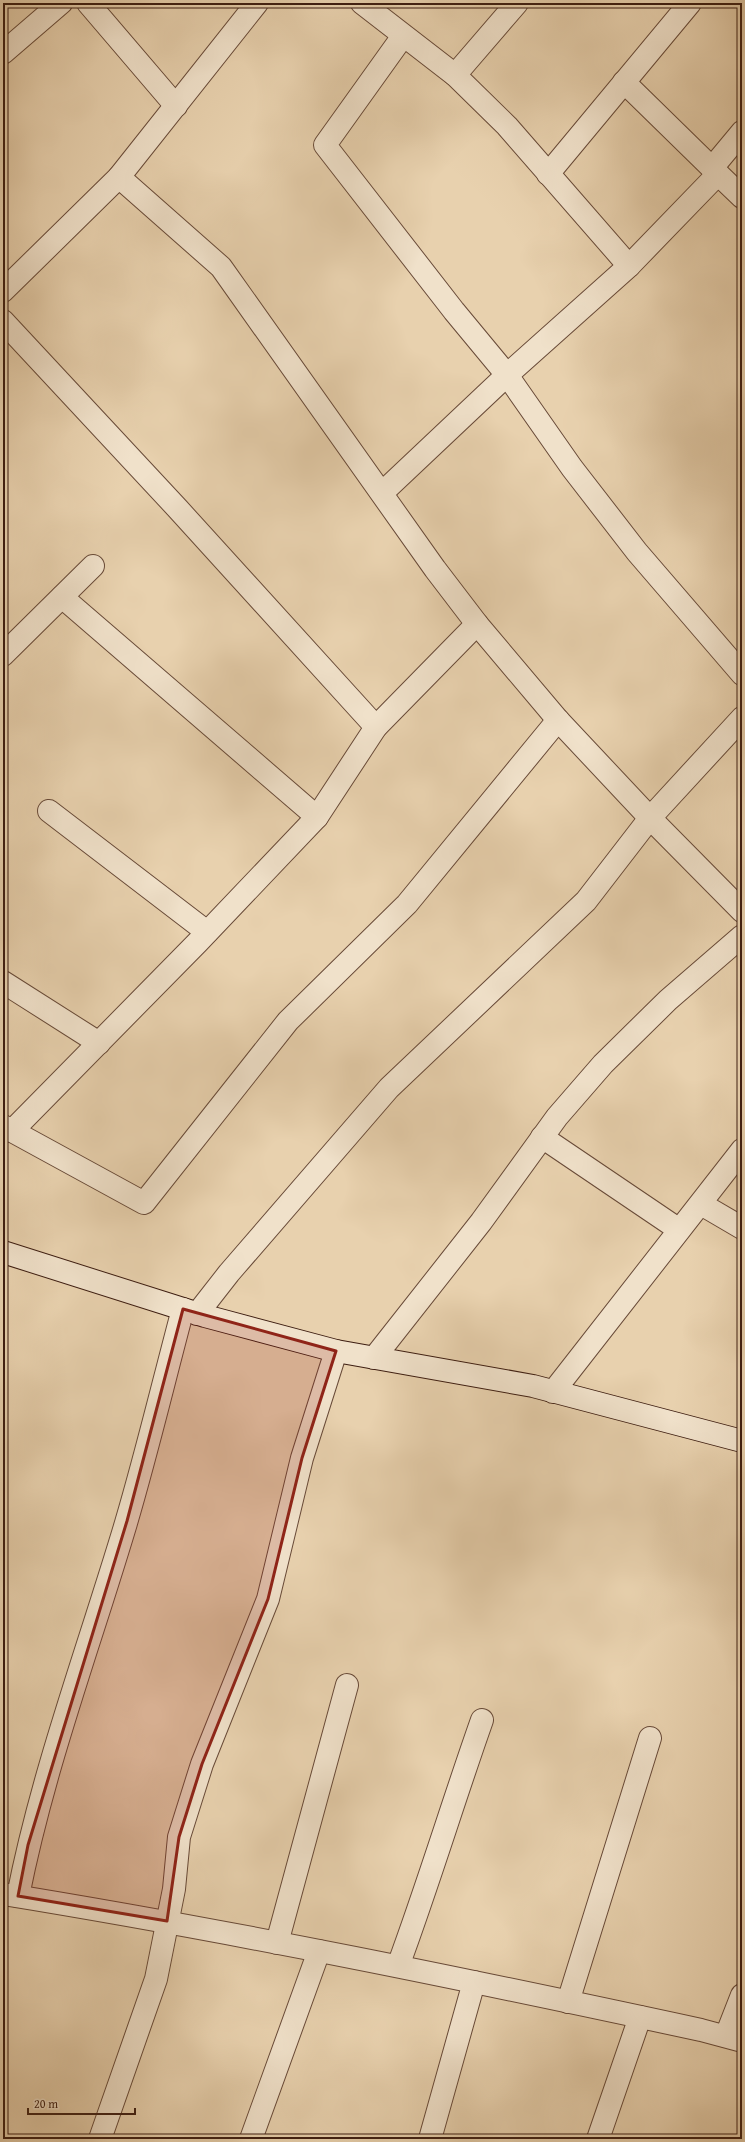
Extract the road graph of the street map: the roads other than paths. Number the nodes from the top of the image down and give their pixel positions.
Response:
1 (61, 3) edge
2 (88, 3) edge
3 (257, 3) edge
4 (362, 3) edge
5 (517, 3) edge
6 (690, 3) edge
7 (403, 36) junction
8 (3, 53) edge
9 (455, 75) junction
10 (624, 82) junction
11 (176, 106) junction
12 (742, 132) edge
13 (715, 171) junction
14 (548, 174) junction
15 (119, 177) junction
16 (742, 196) edge
17 (629, 266) junction
18 (3, 291) edge
19 (3, 321) edge
20 (507, 375) junction
21 (382, 493) junction
22 (93, 566) dead end
23 (62, 597) junction
24 (477, 624) junction
25 (3, 655) edge
26 (742, 674) edge
27 (742, 718) edge
28 (558, 720) junction
29 (376, 727) junction
30 (49, 811) dead end
31 (317, 817) junction
32 (650, 818) junction
33 (742, 911) edge
34 (207, 932) junction
35 (742, 936) edge
36 (3, 982) edge
37 (99, 1042) junction
38 (8, 1129) edge
39 (542, 1137) junction
40 (742, 1150) edge
41 (701, 1204) junction
42 (742, 1228) edge
43 (678, 1229) junction
44 (3, 1252) edge
45 (190, 1311) junction
46 (336, 1352) junction
47 (374, 1358) junction
48 (552, 1392) junction
49 (742, 1441) edge
50 (347, 1685) dead end
51 (482, 1720) dead end
52 (650, 1738) dead end
53 (11, 1895) edge
54 (167, 1921) junction
55 (277, 1943) junction
56 (319, 1951) junction
57 (398, 1966) junction
58 (474, 1982) junction
59 (742, 1995) edge
60 (568, 2002) junction
61 (640, 2017) junction
62 (734, 2039) edge
63 (100, 2139) edge
64 (251, 2139) edge
65 (430, 2139) edge
66 (598, 2139) edge

1 - 8 street
2 - 11 street
3 - 11 street
4 - 7 street
5 - 9 street
6 - 10 street
7 - 9 street
7 - 20 street
9 - 14 street
10 - 13 street
10 - 14 street
11 - 15 street
12 - 13 street
13 - 16 street
13 - 17 street
14 - 17 street
15 - 18 street
15 - 21 street
17 - 20 street
19 - 29 street
20 - 21 street
20 - 26 street
21 - 24 street
22 - 23 street
23 - 25 street
23 - 31 street
24 - 28 street
24 - 29 street
27 - 32 street
28 - 32 street
28 - 38 street
29 - 31 street
30 - 34 street
31 - 34 street
32 - 33 street
32 - 45 street
34 - 37 street
35 - 39 street
36 - 37 street
37 - 38 street
39 - 43 street
39 - 47 street
40 - 41 street
41 - 42 street
41 - 43 street
43 - 48 street
44 - 45 street
45 - 46 street
45 - 53 street
46 - 47 street
46 - 54 street
47 - 48 street
48 - 49 street
50 - 55 street
51 - 57 street
52 - 60 street
53 - 54 street
54 - 55 street
54 - 63 street
55 - 56 street
56 - 57 street
56 - 64 street
57 - 58 street
58 - 60 street
58 - 65 street
59 - 62 street
60 - 61 street
61 - 62 street
61 - 66 street

